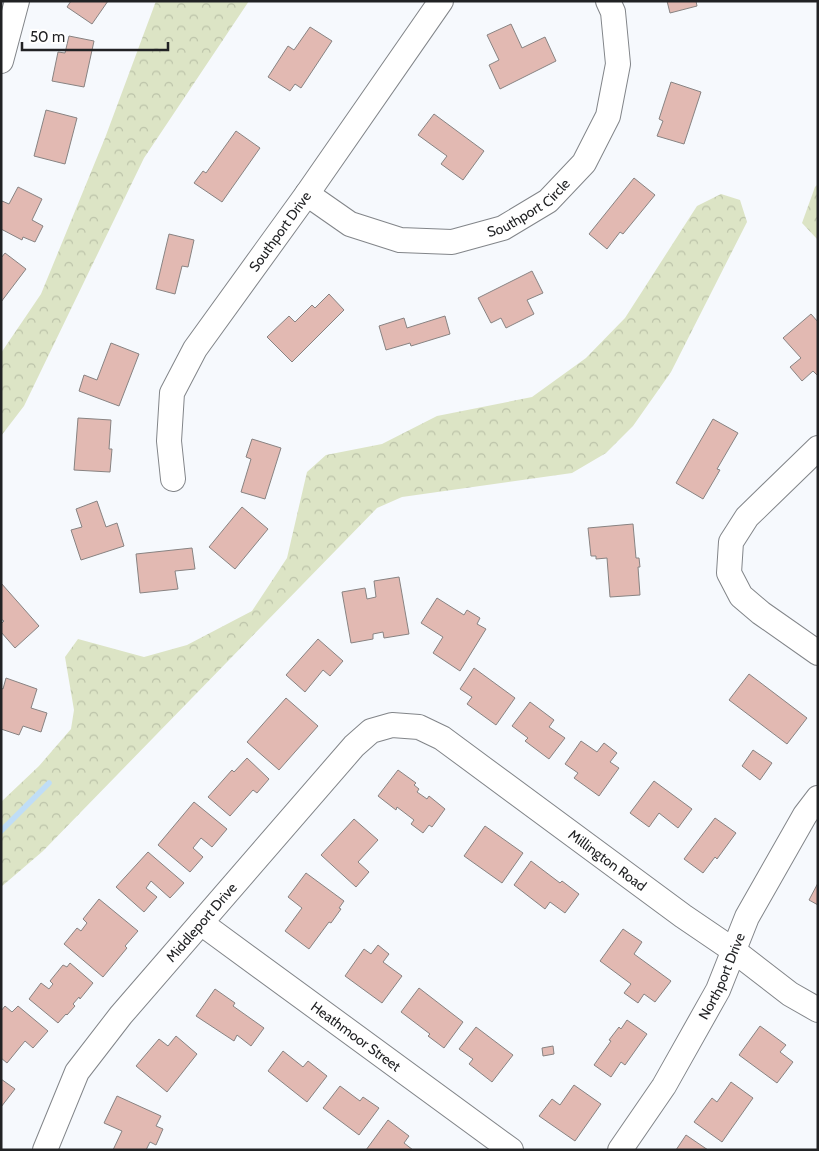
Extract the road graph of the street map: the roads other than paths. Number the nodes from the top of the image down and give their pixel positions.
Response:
1 (17, 1) edge
2 (441, 1) edge
3 (608, 1) edge
4 (1, 61) edge
5 (306, 194) junction
6 (818, 448) edge
7 (173, 479) dead end
8 (818, 653) edge
9 (392, 725) joint
10 (818, 798) edge
11 (202, 923) junction
12 (733, 950) junction
13 (818, 1010) edge
14 (45, 1150) edge
15 (510, 1150) edge
16 (620, 1150) edge

1 - 4 street
2 - 5 street, Southport Drive
3 - 5 street, Southport Circle
5 - 7 street, Southport Drive
6 - 8 street
9 - 11 street, Middleport Drive
9 - 12 street, Millington Road
10 - 12 street, Northport Drive
11 - 14 street, Middleport Drive
11 - 15 street, Heathmoor Street
12 - 13 street, Millington Road
12 - 16 street, Northport Drive

